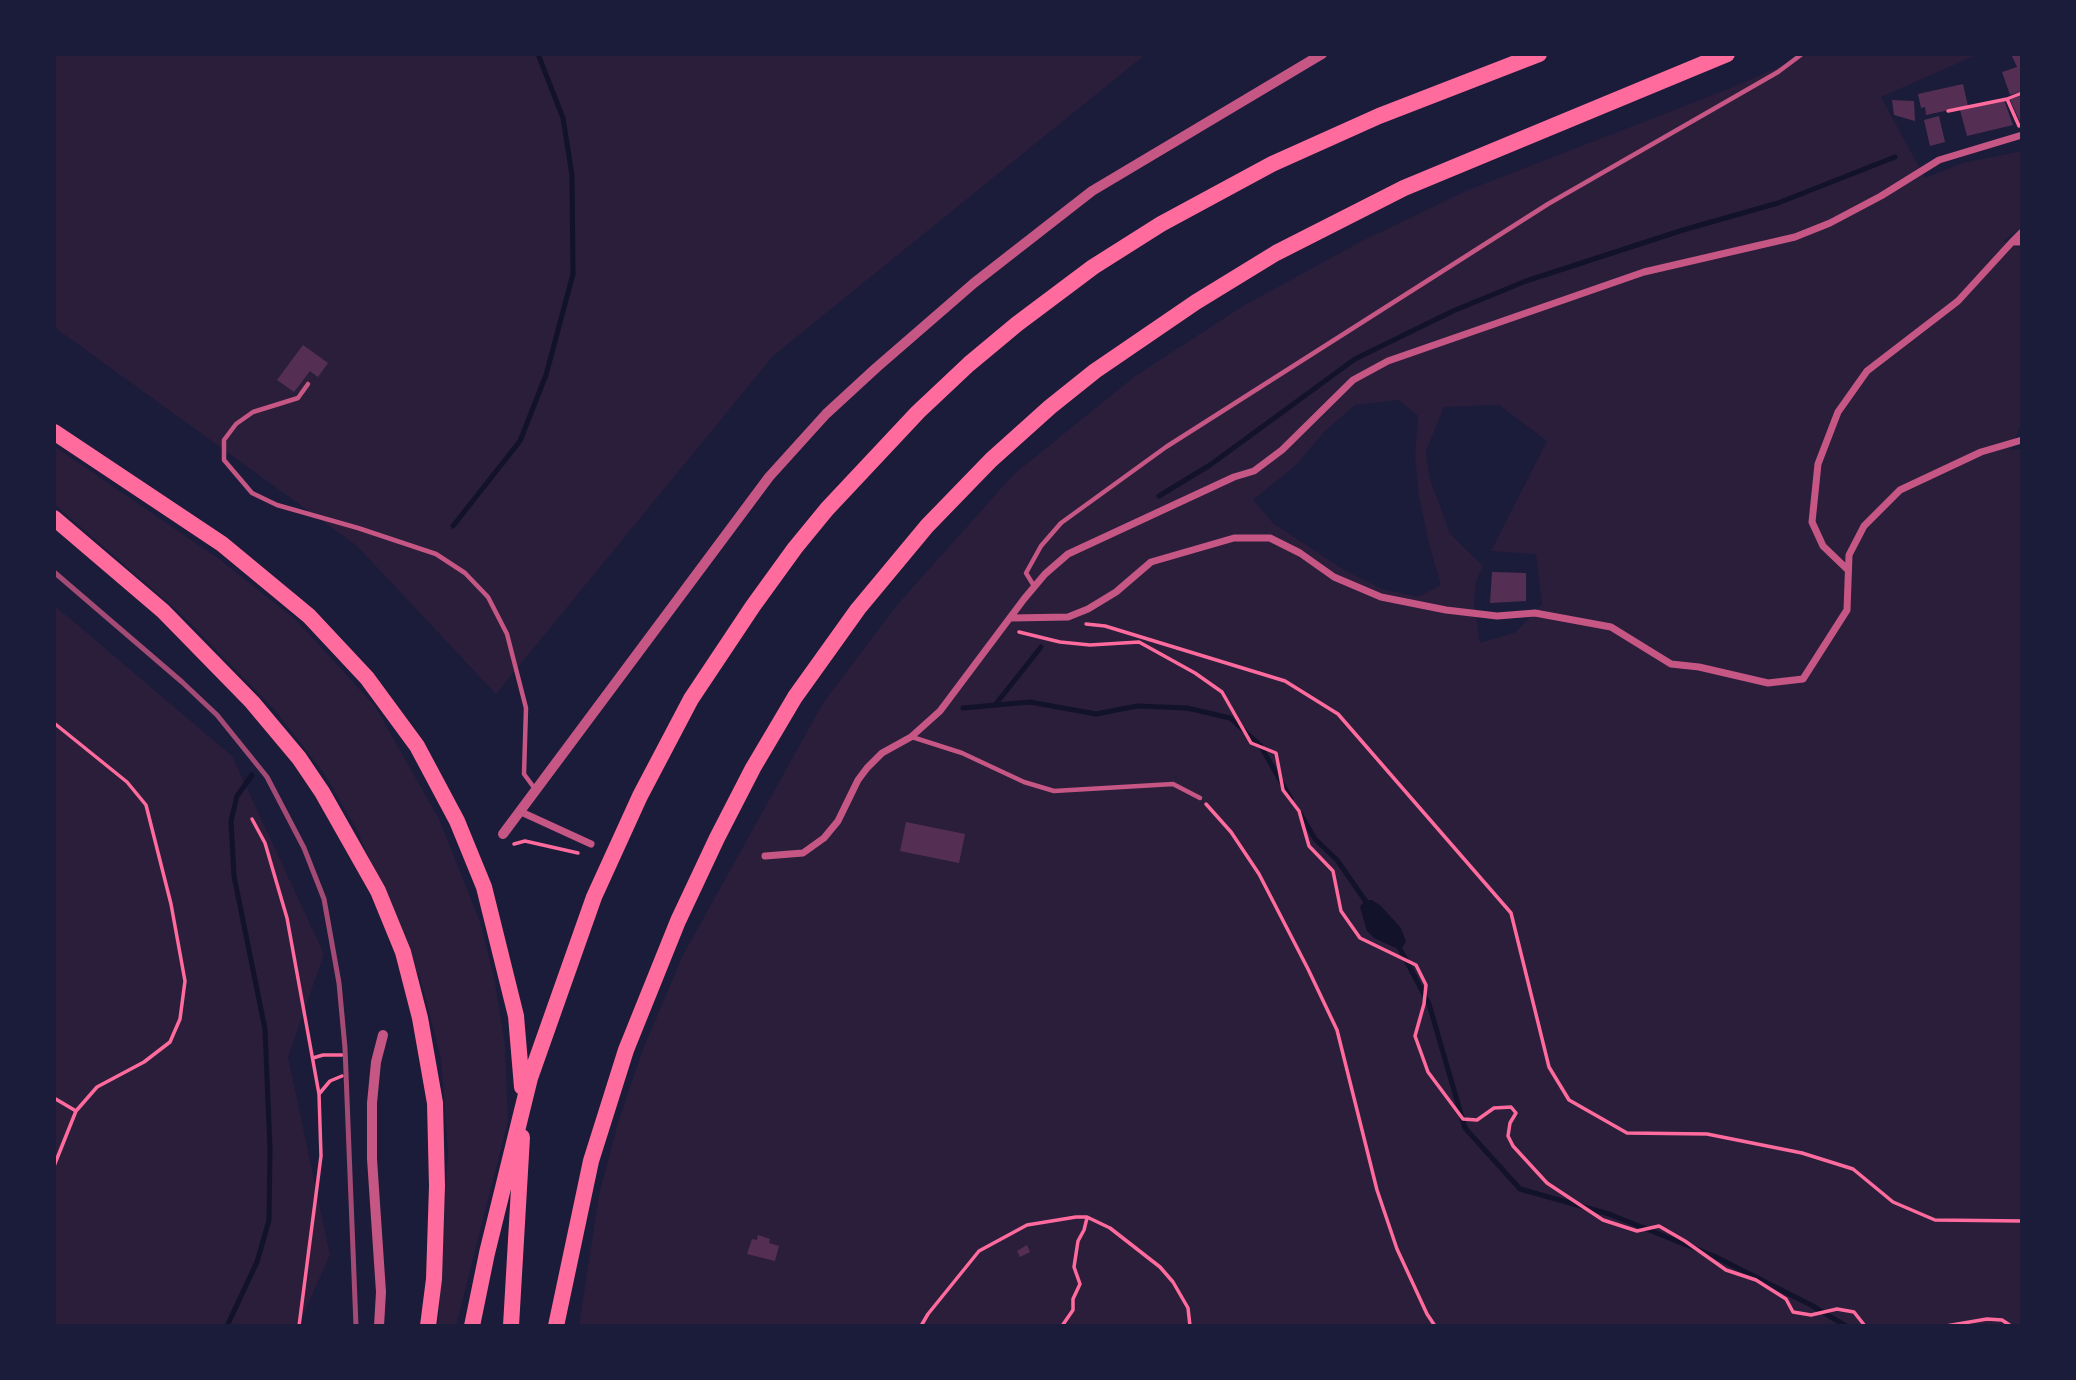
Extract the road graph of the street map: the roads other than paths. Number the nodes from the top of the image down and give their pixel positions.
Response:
1 (1322, 54) edge
2 (1539, 54) edge
3 (1727, 54) edge
4 (1802, 54) edge
5 (2020, 131) edge
6 (2022, 232) edge
7 (2012, 242) junction
8 (2022, 242) edge
9 (308, 384) dead end
10 (54, 432) edge
11 (2022, 440) edge
12 (54, 519) edge
13 (1848, 570) junction
14 (1034, 587) junction
15 (1011, 618) junction
16 (911, 737) junction
17 (536, 790) junction
18 (1200, 797) road end
19 (519, 811) junction
20 (503, 834) dead end
21 (591, 844) dead end
22 (765, 856) dead end
23 (383, 1035) dead end
24 (511, 1324) edge
25 (379, 1326) edge
26 (428, 1326) edge
27 (472, 1326) edge
28 (556, 1326) edge

1 - 17 street
2 - 27 highway
3 - 28 highway
4 - 14 lane
5 - 14 street
6 - 7 street
7 - 8 street
7 - 13 street
9 - 17 lane
10 - 24 highway
11 - 13 street
12 - 26 highway
13 - 15 street
14 - 15 street
15 - 16 street
16 - 18 lane
16 - 22 street
17 - 19 street
19 - 20 street
19 - 21 street
23 - 25 street

